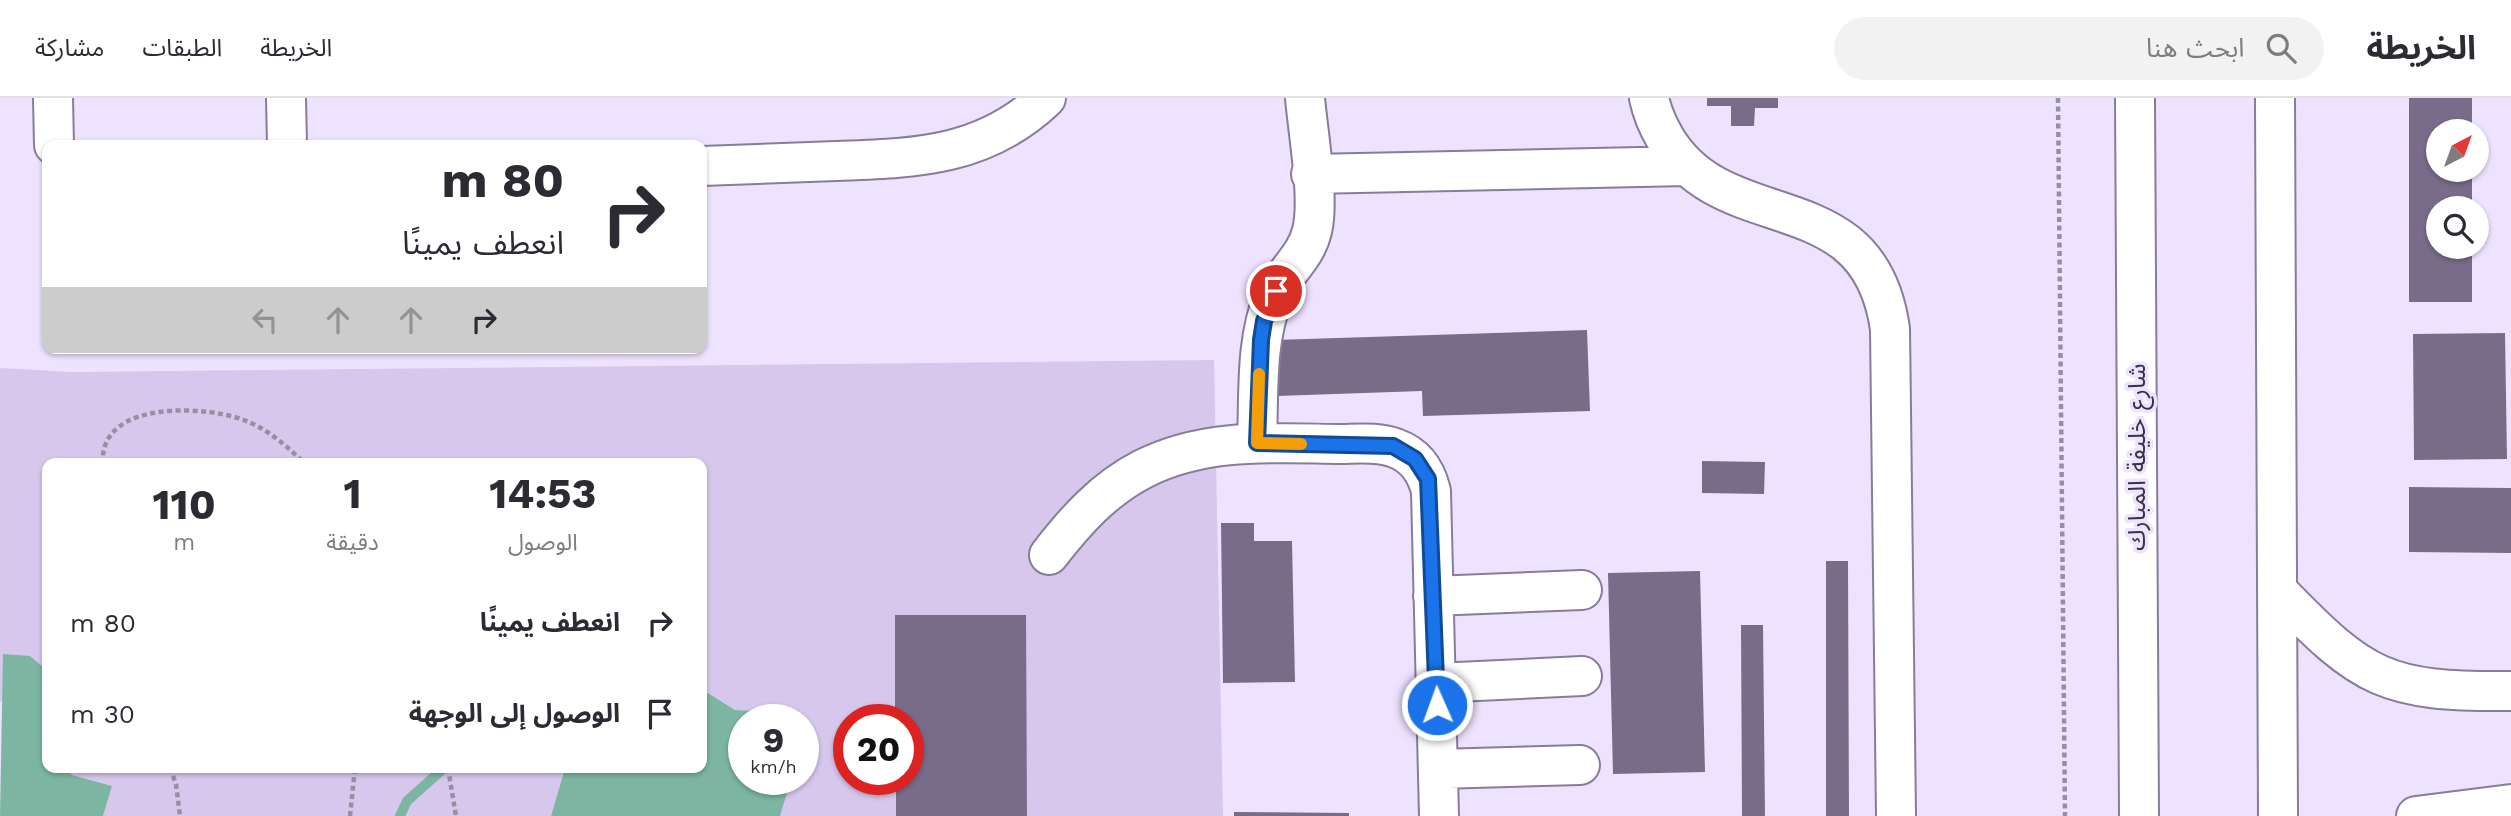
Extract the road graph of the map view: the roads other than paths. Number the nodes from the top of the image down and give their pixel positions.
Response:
1 (53, 98) edge
2 (286, 98) edge
3 (1046, 98) edge
4 (1304, 98) edge
5 (1649, 98) edge
6 (2135, 98) edge
7 (2275, 98) edge
8 (54, 140) edge
9 (287, 140) edge
10 (707, 166) edge
11 (1687, 166) junction
12 (1311, 174) junction
13 (1257, 443) junction
14 (1049, 555) dead end
15 (1582, 590) dead end
16 (2277, 590) junction
17 (1433, 596) junction
18 (1582, 676) dead end
19 (1436, 683) junction
20 (2511, 691) edge
21 (1580, 765) dead end
22 (1438, 769) junction
23 (2511, 804) edge
24 (1439, 816) edge
25 (1895, 816) edge
26 (2139, 816) edge
27 (2278, 816) edge
28 (2416, 816) edge

1 - 8 main road
2 - 9 main road
3 - 10 main road
4 - 12 main road
5 - 11 main road
6 - 26 main road, شارع خليفة المبارك
7 - 16 main road
11 - 12 main road
11 - 25 main road
12 - 13 main road
13 - 14 main road
13 - 17 main road
15 - 17 main road
16 - 20 main road
16 - 27 main road
17 - 19 main road
18 - 19 main road
19 - 22 main road
21 - 22 main road
22 - 24 main road
23 - 28 main road

